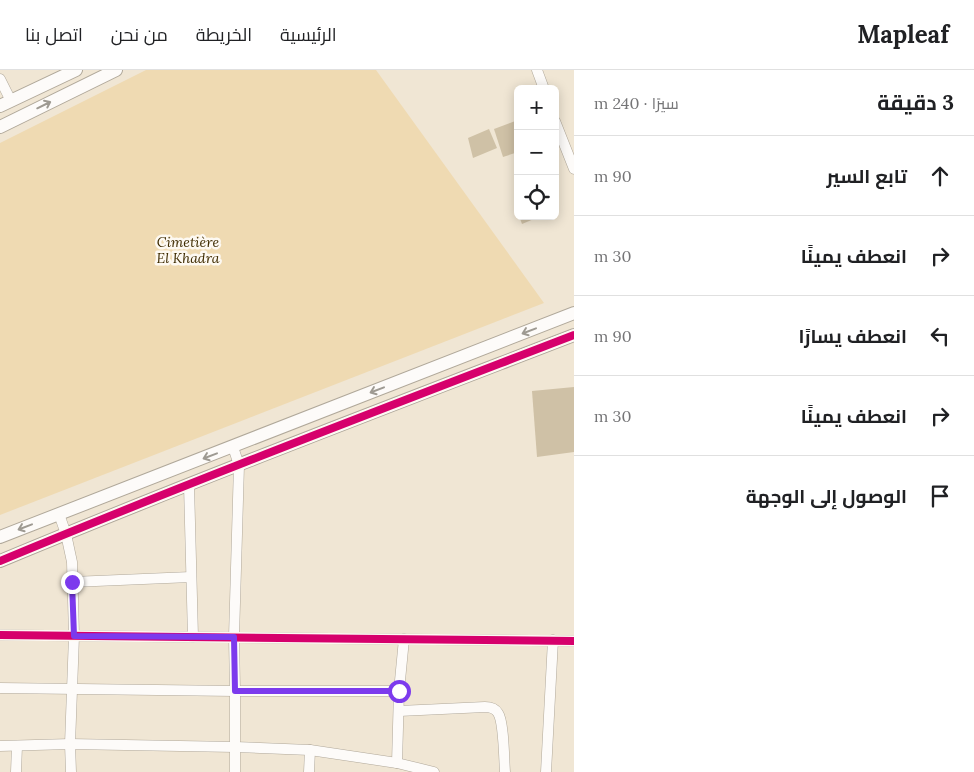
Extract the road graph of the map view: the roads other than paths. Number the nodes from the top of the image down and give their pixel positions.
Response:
1 (76, 70) edge
2 (116, 70) edge
3 (537, 70) edge
4 (0, 79) edge
5 (543, 85) edge
6 (6, 103) edge
7 (0, 127) edge
8 (559, 130) edge
9 (574, 169) edge
10 (574, 313) edge
11 (574, 335) edge
12 (233, 446) junction
13 (239, 465) junction
14 (189, 484) junction
15 (58, 514) junction
16 (66, 534) junction
17 (0, 537) edge
18 (0, 561) edge
19 (191, 577) junction
20 (72, 582) junction
21 (0, 635) edge
22 (74, 636) junction
23 (192, 637) junction
24 (234, 637) junction
25 (404, 639) junction
26 (553, 640) junction
27 (574, 641) edge
28 (0, 688) edge
29 (73, 689) junction
30 (235, 691) junction
31 (399, 691) junction
32 (399, 711) junction
33 (70, 744) junction
34 (0, 746) edge
35 (17, 746) junction
36 (235, 747) junction
37 (310, 750) junction
38 (397, 763) junction
39 (16, 772) edge
40 (71, 772) edge
41 (235, 772) edge
42 (309, 772) edge
43 (431, 772) edge
44 (505, 772) edge
45 (546, 772) edge

1 - 6 street
7 -> 2 street
3 - 5 street
4 - 6 street
8 - 9 street
10 -> 12 street
11 - 13 street
12 - 13 street
12 -> 15 street
13 - 14 street
13 - 24 street
14 - 16 street
14 - 19 street
15 - 16 street
15 -> 17 street
16 - 18 street
16 - 20 street
19 - 20 street
19 - 23 street
20 - 22 street
21 - 22 street
22 - 23 street
22 - 29 street
23 - 24 street
24 - 25 street
24 - 30 street
25 - 26 street
25 - 31 street
26 - 27 street
26 - 45 street
28 - 29 street
29 - 30 street
29 - 33 street
30 - 31 street
30 - 36 street
31 - 32 street
32 - 38 street
32 - 44 street
33 - 35 street
33 - 36 street
33 - 40 street
34 - 35 street
35 - 39 street
36 - 37 street
36 - 41 street
37 - 38 street
37 - 42 street
38 - 43 street

